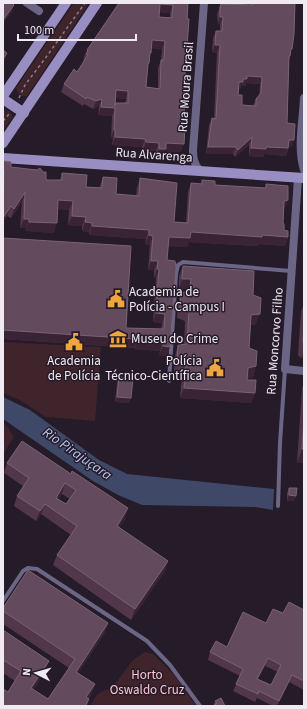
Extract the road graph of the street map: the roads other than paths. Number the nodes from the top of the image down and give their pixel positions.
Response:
1 (27, 3) edge
2 (66, 3) edge
3 (97, 3) edge
4 (204, 3) edge
5 (39, 11) dead end
6 (3, 96) edge
7 (304, 98) edge
8 (3, 99) edge
9 (24, 113) junction
10 (3, 143) edge
11 (3, 158) edge
12 (200, 171) junction
13 (302, 175) edge
14 (291, 271) junction
15 (285, 369) junction
16 (304, 371) edge
17 (169, 381) dead end
18 (278, 506) dead end
19 (3, 601) edge
20 (200, 706) edge

1 - 5 street
2 - 6 main road
3 - 9 main road
4 - 12 street, Rua Moura Brasil
7 - 13 street, Rua Moncorvo Filho
8 - 9 main road
9 - 10 main road
11 - 12 main road, Rua Alvarenga
12 - 13 main road, Rua Alvarenga
13 - 14 street, Rua Moncorvo Filho
14 - 15 street, Rua Moncorvo Filho
14 - 17 lane
15 - 16 street
15 - 18 lane, Rua Moncorvo Filho
19 - 20 lane

